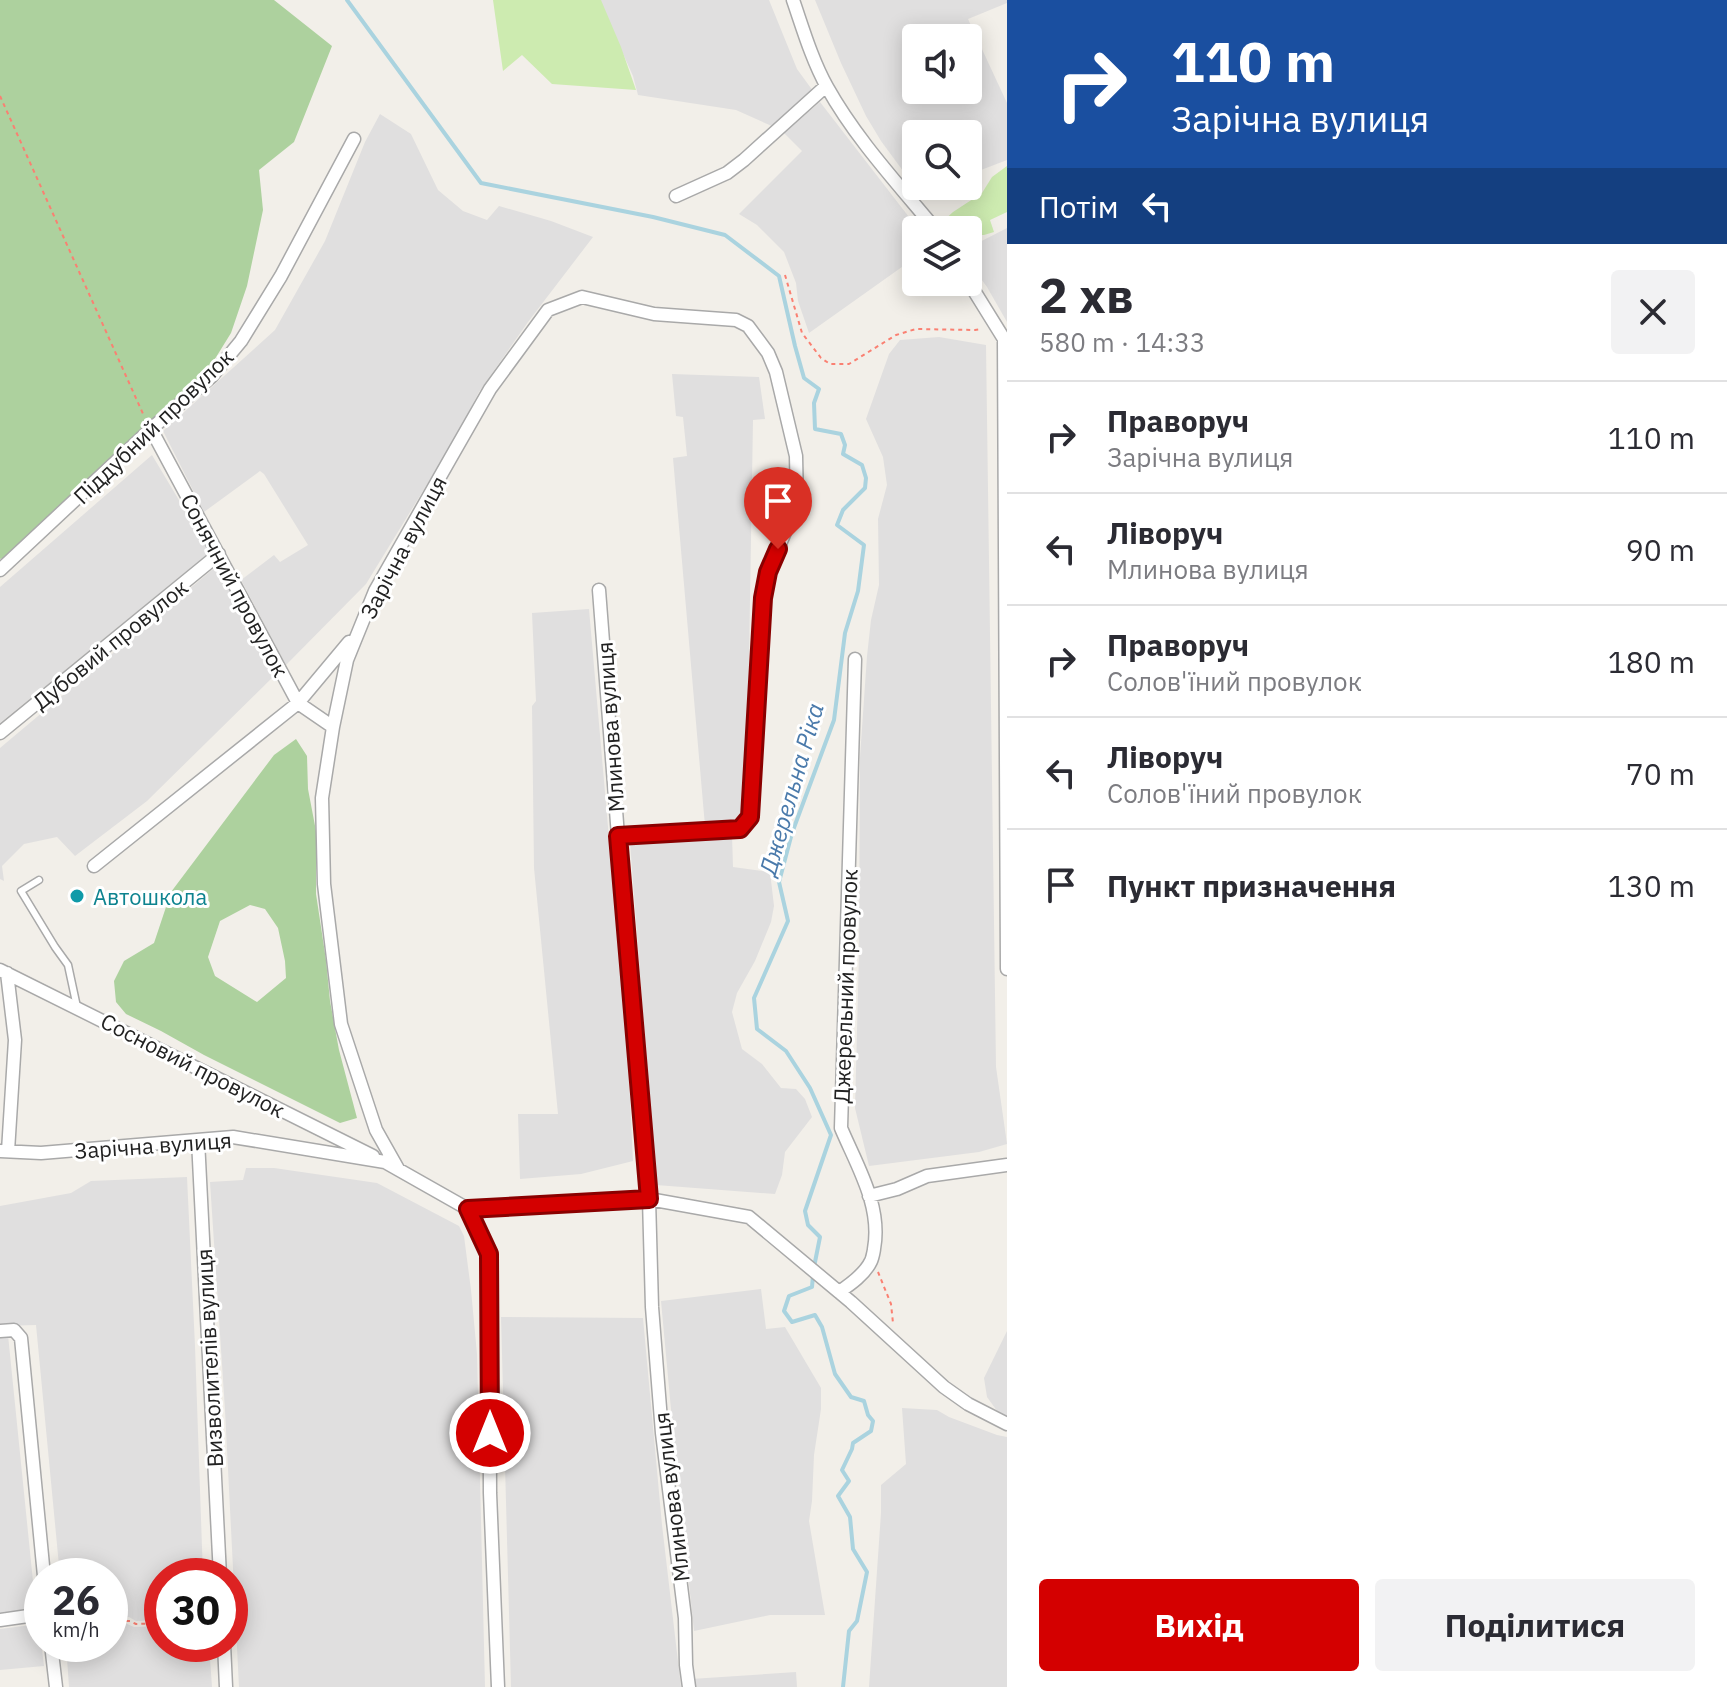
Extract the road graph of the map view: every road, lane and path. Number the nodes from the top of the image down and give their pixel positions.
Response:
1 (793, 0) edge
2 (826, 86) junction
3 (0, 96) edge
4 (354, 139) dead end
5 (676, 196) dead end
6 (925, 216) edge
7 (785, 275) dead end
8 (977, 296) edge
9 (995, 326) junction
10 (1006, 340) edge
11 (144, 416) dead end
12 (151, 429) junction
13 (219, 554) junction
14 (0, 570) edge
15 (599, 590) dead end
16 (358, 632) junction
17 (855, 659) dead end
18 (298, 703) junction
19 (333, 727) junction
20 (0, 733) edge
21 (618, 836) junction
22 (94, 866) dead end
23 (39, 880) dead end
24 (1007, 969) edge
25 (3, 972) edge
26 (77, 1007) junction
27 (198, 1140) junction
28 (4, 1151) edge
29 (385, 1162) junction
30 (1007, 1165) edge
31 (398, 1169) junction
32 (869, 1196) junction
33 (649, 1199) junction
34 (468, 1209) junction
35 (872, 1261) junction
36 (835, 1289) junction
37 (0, 1331) edge
38 (895, 1343) junction
39 (1007, 1424) edge
40 (42, 1558) edge
41 (219, 1558) edge
42 (24, 1617) edge
43 (0, 1620) edge
44 (53, 1662) edge
45 (225, 1662) edge
46 (56, 1687) edge
47 (226, 1687) edge
48 (498, 1687) edge
49 (689, 1687) edge

1 - 2 street
2 - 5 street
2 - 6 street
3 - 11 path
4 - 12 street, Піддубний провулок
7 - 9 path
8 - 9 street
9 - 10 street
10 - 24 street
12 - 13 street, Сонячний провулок
12 - 14 street, Піддубний провулок
13 - 18 street, Сонячний провулок
13 - 20 street, Дубовий провулок
15 - 21 street, Млинова вулиця
16 - 18 street
16 - 19 street, Зарічна вулиця
16 - 21 street, Зарічна вулиця
17 - 32 street, Джерельний провулок
18 - 19 street, Сонячний провулок
18 - 22 street
19 - 31 street, Зарічна вулиця
21 - 33 street, Млинова вулиця
23 - 26 lane
25 - 26 street, Сосновий провулок
25 - 28 street
26 - 29 street, Сосновий провулок
27 - 28 street, Зарічна вулиця
27 - 29 street, Зарічна вулиця
27 - 41 street, Визволителів вулиця
29 - 31 street, Зарічна вулиця
30 - 32 street
31 - 34 street, Зарічна вулиця
32 - 35 street, Джерельний провулок
33 - 34 street
33 - 36 street
33 - 49 street, Млинова вулиця
34 - 48 street
35 - 36 street
35 - 38 path
36 - 38 street
37 - 40 street
38 - 39 street
42 - 43 street
44 - 46 street
45 - 47 street

